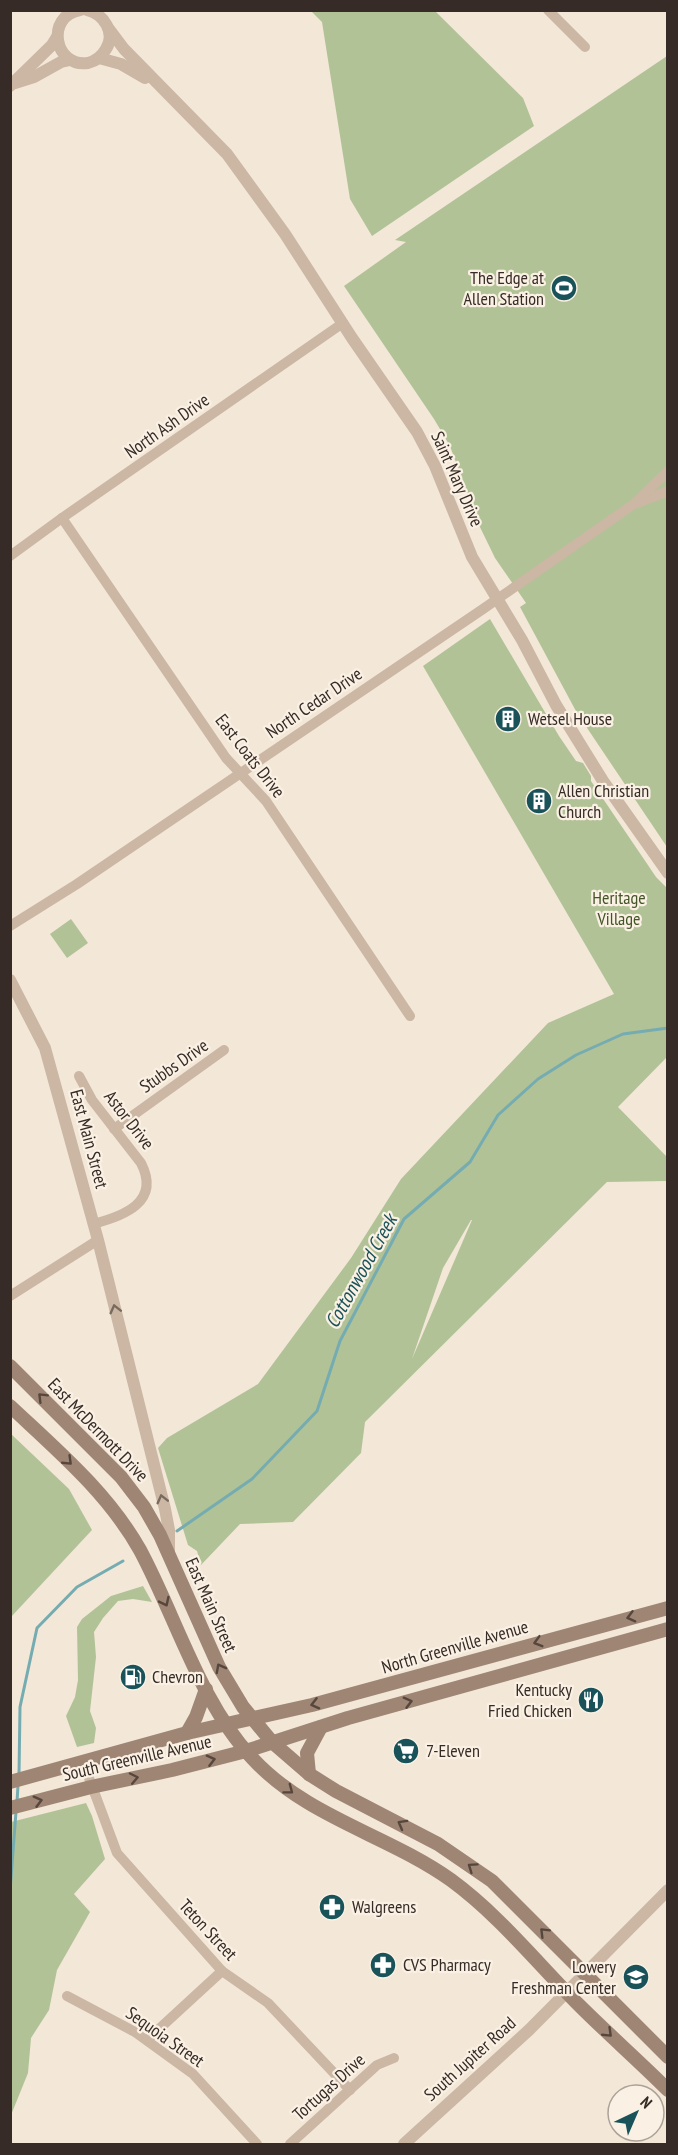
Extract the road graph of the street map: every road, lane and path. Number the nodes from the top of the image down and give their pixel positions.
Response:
1 (80, 10) edge
2 (548, 10) edge
3 (93, 12) edge
4 (65, 15) edge
5 (109, 29) junction
6 (57, 38) junction
7 (585, 47) dead end
8 (99, 58) junction
9 (70, 60) junction
10 (12, 84) edge
11 (163, 90) junction
12 (343, 323) junction
13 (668, 471) edge
14 (668, 491) edge
15 (634, 504) junction
16 (62, 518) junction
17 (10, 556) edge
18 (497, 599) junction
19 (241, 773) junction
20 (668, 873) edge
21 (10, 926) edge
22 (10, 980) edge
23 (410, 1016) dead end
24 (224, 1050) dead end
25 (79, 1076) dead end
26 (114, 1129) junction
27 (93, 1224) junction
28 (98, 1240) junction
29 (10, 1296) edge
30 (10, 1366) edge
31 (10, 1406) edge
32 (169, 1557) junction
33 (668, 1608) edge
34 (668, 1629) edge
35 (206, 1689) junction
36 (251, 1718) junction
37 (227, 1724) junction
38 (321, 1727) junction
39 (187, 1733) junction
40 (272, 1742) junction
41 (246, 1751) junction
42 (83, 1762) junction
43 (309, 1774) junction
44 (10, 1782) edge
45 (91, 1787) junction
46 (10, 1808) edge
47 (452, 1853) junction
48 (440, 1873) junction
49 (668, 1890) edge
50 (222, 1971) junction
51 (585, 1974) junction
52 (567, 1992) junction
53 (67, 1996) dead end
54 (147, 2040) junction
55 (668, 2057) edge
56 (394, 2058) dead end
57 (350, 2090) junction
58 (668, 2090) edge
59 (257, 2145) edge
60 (290, 2145) edge
61 (404, 2145) edge

1 - 4 street
2 - 7 street
3 - 5 street, Saint Mary Drive
4 - 6 street
5 - 8 street
5 - 11 street, Saint Mary Drive
6 - 9 street
6 - 10 street
8 - 9 street
8 - 11 street, Saint Mary Drive
9 - 10 street
11 - 12 street, Saint Mary Drive
12 - 16 street, North Ash Drive
12 - 18 street, Saint Mary Drive
13 - 15 street, North Cedar Drive
14 - 15 street, North Cedar Drive
15 - 18 street, North Cedar Drive
16 - 17 street, North Ash Drive
16 - 19 street, East Coats Drive
18 - 19 street, North Cedar Drive
18 - 20 street, Saint Mary Drive
19 - 21 street, North Cedar Drive
19 - 23 street, East Coats Drive
22 - 27 street, East Main Street
24 - 26 street, Stubbs Drive
25 - 26 street, Astor Drive
26 - 27 street, Astor Drive
27 - 28 street, East Main Street
28 - 29 street
32 -> 28 street, East Main Street
32 -> 30 main road, East McDermott Drive
31 -> 35 main road
36 -> 32 main road, East Main Street
33 -> 36 main road, North Greenville Avenue
38 -> 34 main road
35 - 37 main road
35 - 39 main road
36 - 37 main road, South Greenville Avenue
36 - 40 main road, East Main Street
37 - 39 main road, South Greenville Avenue
37 - 41 main road
38 - 40 main road
38 - 43 main road
39 - 42 main road, South Greenville Avenue
40 - 41 main road, South Greenville Avenue
40 - 43 main road, East Main Street
45 -> 41 main road, South Greenville Avenue
41 -> 48 main road
42 - 44 main road, South Greenville Avenue
42 - 45 street, Teton Street
47 -> 43 main road, East Main Street
46 -> 45 main road, South Greenville Avenue
45 - 50 street, Teton Street
47 - 48 main road
51 -> 47 main road, East Main Street
48 - 52 main road
49 - 51 street, South Jupiter Road
50 - 54 street
50 - 57 street, Teton Street
51 - 52 street, South Jupiter Road
51 - 55 main road, East Main Street
52 -> 58 main road
52 - 61 street, South Jupiter Road
53 - 54 street, Sequoia Street
54 - 59 street, Sequoia Street
56 - 57 street, Tortugas Drive
57 - 60 street, Tortugas Drive

